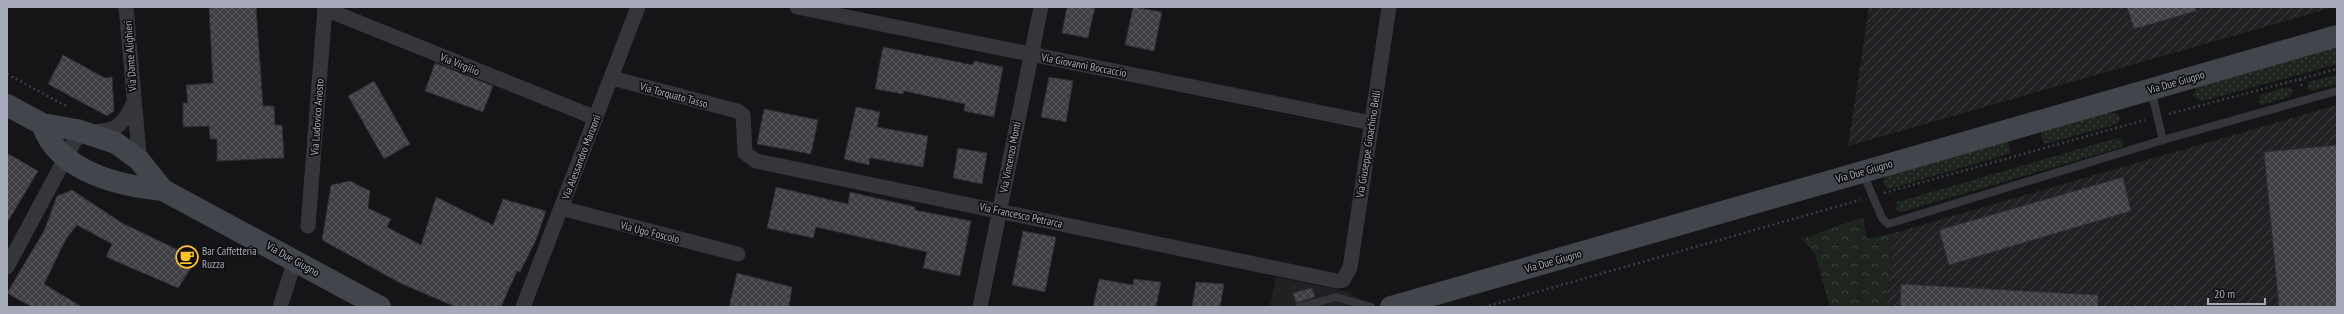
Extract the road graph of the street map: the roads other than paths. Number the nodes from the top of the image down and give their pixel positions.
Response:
1 (126, 7) edge
2 (638, 7) edge
3 (797, 7) edge
4 (1040, 7) edge
5 (1389, 7) edge
6 (325, 8) edge
7 (2337, 36) edge
8 (1031, 54) junction
9 (612, 78) junction
10 (2151, 89) junction
11 (2337, 91) edge
12 (133, 104) junction
13 (7, 105) edge
14 (737, 111) joint
15 (596, 118) junction
16 (1372, 123) junction
17 (42, 124) junction
18 (88, 133) junction
19 (2163, 140) junction
20 (66, 156) junction
21 (139, 160) junction
22 (1862, 172) junction
23 (125, 185) junction
24 (163, 190) junction
25 (561, 208) junction
26 (1000, 210) junction
27 (308, 226) dead end
28 (738, 254) dead end
29 (295, 260) junction
30 (7, 266) edge
31 (1343, 280) joint
32 (280, 307) edge
33 (380, 307) edge
34 (523, 307) edge
35 (980, 307) edge
36 (1299, 307) edge
37 (1371, 307) edge
38 (1391, 307) edge

1 - 12 street, Via Dante Alighieri
2 - 9 street, Via Alessandro Manzoni
3 - 8 street, Via Giovanni Boccaccio
4 - 8 street, Via Vincenzo Monti
5 - 16 street, Via Giuseppe Gioachino Belli
6 - 15 street, Via Virgilio
6 - 27 street, Via Ludovico Ariosto
7 - 10 main road, Via Due Giugno
8 - 16 street, Via Giovanni Boccaccio
8 - 26 street, Via Vincenzo Monti
9 - 14 street, Via Torquato Tasso
9 - 15 street, Via Alessandro Manzoni
10 - 19 lane
10 - 22 main road, Via Due Giugno
11 - 19 lane
12 - 18 street, Via Dante Alighieri
12 - 21 street, Via Dante Alighieri
13 - 17 main road
14 - 26 street, Via Francesco Petrarca
15 - 25 street, Via Alessandro Manzoni
16 - 31 street, Via Giuseppe Gioachino Belli
17 - 18 main road
17 - 20 main road
18 - 20 street, Via Dante Alighieri
18 - 21 main road
19 - 22 lane
20 - 23 main road
20 - 30 street, Via Dante Alighieri
21 - 23 street, Via Dante Alighieri
21 - 24 main road
22 - 38 main road, Via Due Giugno
23 - 24 main road
24 - 29 main road, Via Due Giugno
25 - 28 street, Via Ugo Foscolo
25 - 34 street, Via Alessandro Manzoni
26 - 31 street, Via Francesco Petrarca
26 - 35 street, Via Vincenzo Monti
29 - 32 street
29 - 33 main road, Via Due Giugno
36 - 37 lane

